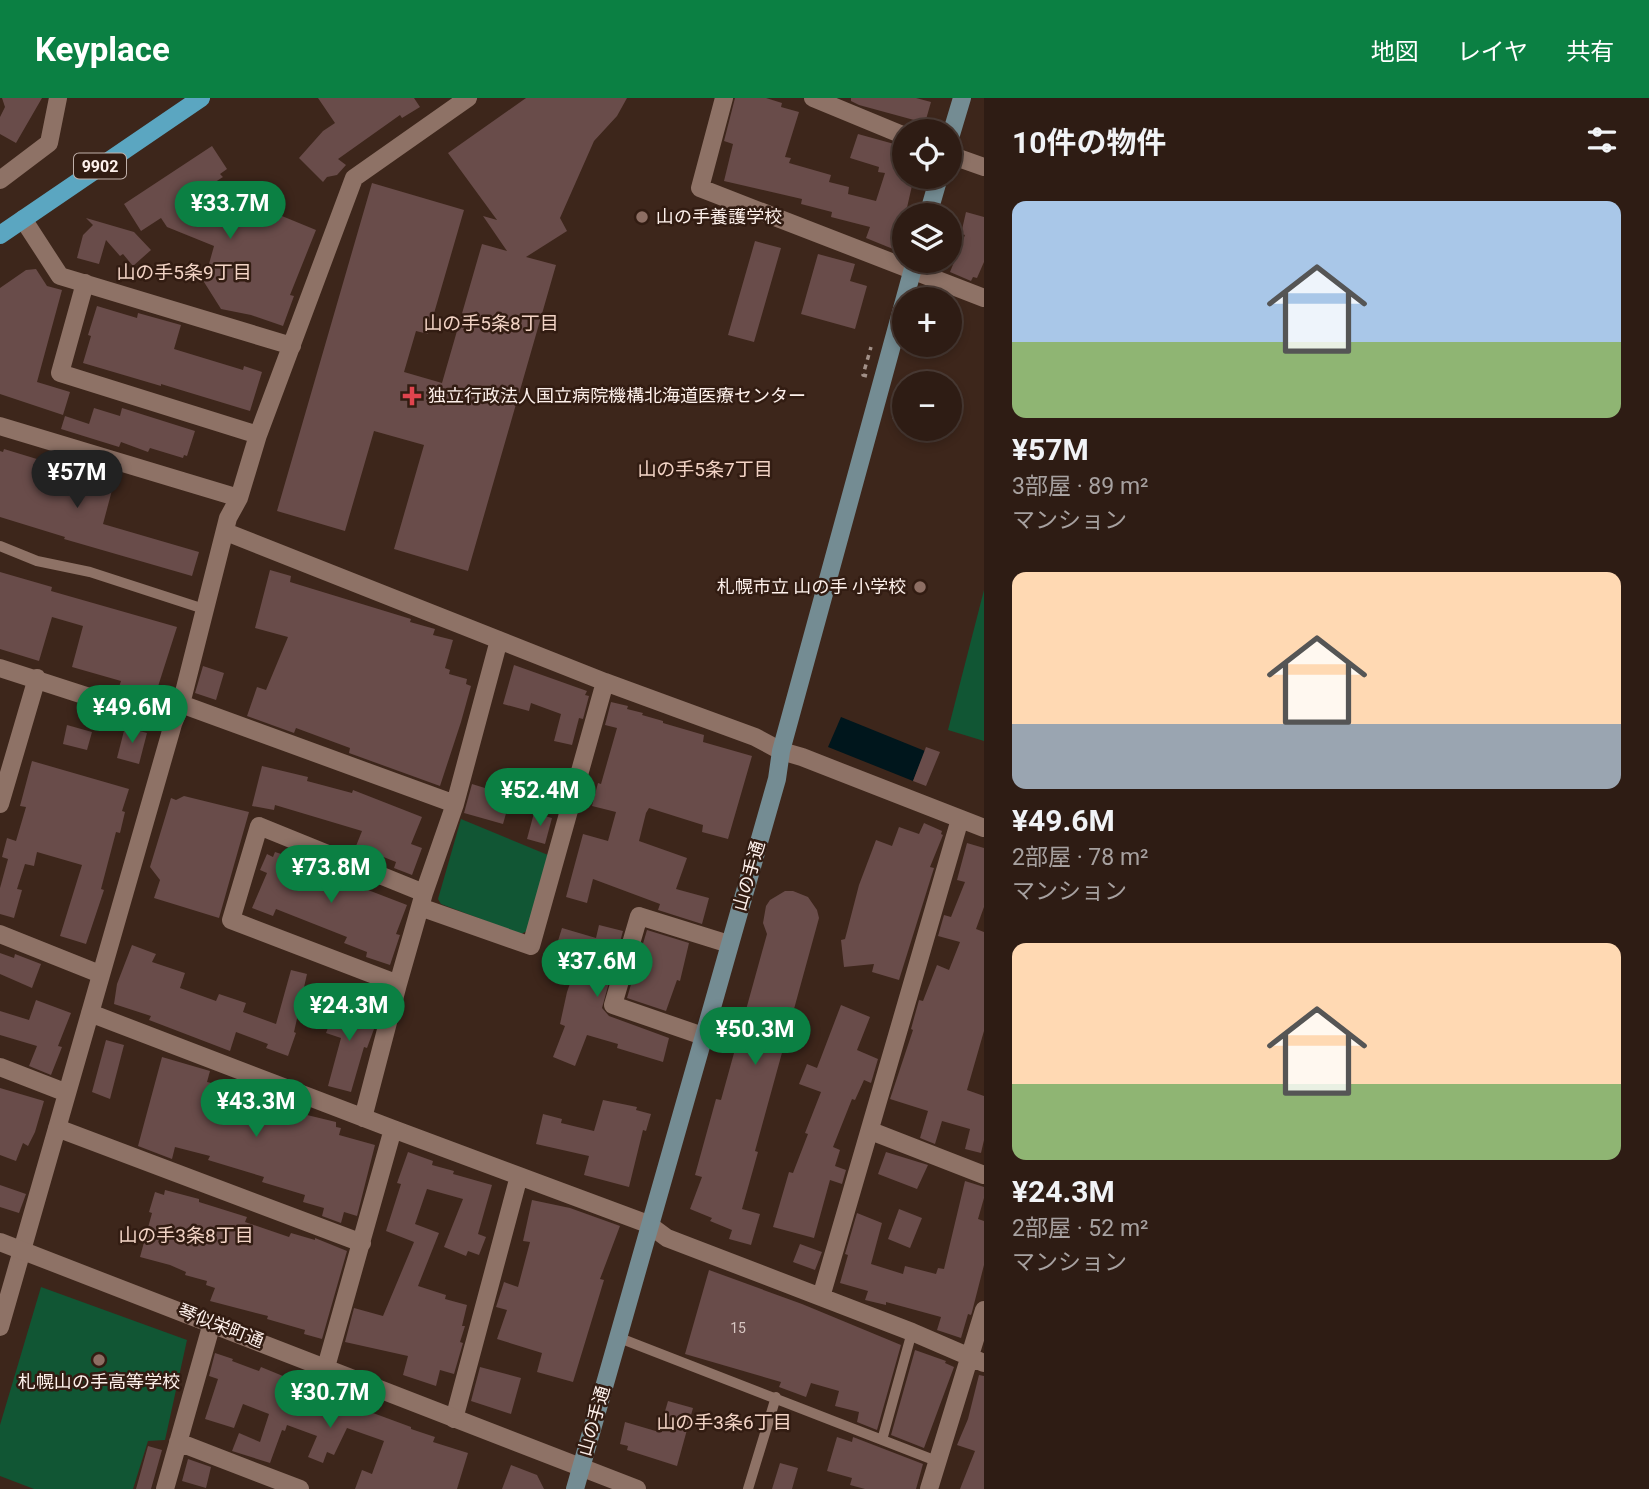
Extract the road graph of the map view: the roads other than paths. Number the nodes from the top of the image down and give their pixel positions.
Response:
1 (58, 98) edge
2 (201, 98) edge
3 (468, 98) edge
4 (724, 98) edge
5 (813, 98) edge
6 (962, 98) edge
7 (956, 119) edge
8 (892, 131) edge
9 (962, 159) edge
10 (984, 167) edge
11 (0, 180) edge
12 (23, 219) junction
13 (0, 235) edge
14 (892, 258) edge
15 (912, 273) edge
16 (929, 273) edge
17 (85, 283) junction
18 (984, 298) edge
19 (292, 346) junction
20 (0, 426) edge
21 (258, 435) junction
22 (239, 498) junction
23 (226, 532) junction
24 (0, 547) edge
25 (204, 609) junction
26 (499, 640) junction
27 (0, 668) edge
28 (37, 678) junction
29 (605, 682) junction
30 (181, 704) junction
31 (173, 724) junction
32 (781, 751) junction
33 (0, 804) edge
34 (455, 804) junction
35 (960, 819) junction
36 (984, 828) edge
37 (422, 900) junction
38 (0, 933) edge
39 (729, 944) junction
40 (100, 974) junction
41 (398, 984) junction
42 (90, 1013) junction
43 (702, 1036) junction
44 (0, 1067) edge
45 (67, 1093) junction
46 (363, 1118) junction
47 (57, 1128) junction
48 (393, 1129) junction
49 (870, 1131) junction
50 (984, 1175) edge
51 (519, 1176) junction
52 (648, 1224) junction
53 (0, 1241) edge
54 (362, 1243) junction
55 (22, 1250) junction
56 (821, 1297) junction
57 (984, 1310) edge
58 (212, 1323) junction
59 (0, 1327) edge
60 (912, 1332) junction
61 (617, 1337) junction
62 (977, 1360) edge
63 (326, 1367) junction
64 (775, 1397) junction
65 (454, 1419) junction
66 (882, 1440) junction
67 (178, 1443) junction
68 (939, 1462) junction
69 (581, 1466) junction
70 (165, 1489) edge
71 (300, 1489) edge
72 (575, 1489) edge
73 (636, 1489) edge
74 (748, 1489) edge
75 (929, 1489) edge

1 - 11 street
2 - 12 main road, 9902
3 - 19 street
4 - 14 street
5 - 8 street
6 - 7 main road
9 - 10 street
12 - 13 main road, 9902
12 - 17 street
15 - 32 main road, 山の手通
16 - 18 street
17 - 19 street
17 - 21 street
19 - 21 street
20 - 22 street
21 - 22 street
22 - 23 street
23 - 25 street
23 - 26 street
24 - 25 lane
25 - 30 street
26 - 29 street
26 - 34 street
27 - 28 street
28 - 31 street
28 - 33 street
29 - 32 street
29 - 37 street
30 - 31 street
30 - 34 street
31 - 40 street
32 - 35 street
32 - 39 main road, 山の手通
34 - 37 street
35 - 36 street
35 - 49 street
37 - 41 street
37 - 41 street
38 - 40 street
39 - 43 main road, 山の手通
39 - 43 street
40 - 42 street
41 - 46 street
42 - 45 street
42 - 46 street
43 - 52 main road, 山の手通
44 - 45 street
45 - 47 street
46 - 48 street
47 - 54 street
47 - 55 street
48 - 51 street
48 - 54 street
49 - 50 street
49 - 56 street
51 - 52 street
51 - 65 street
52 - 56 street
52 - 61 main road, 山の手通
53 - 55 street, 琴似栄町通
54 - 63 street
55 - 58 street, 琴似栄町通
55 - 59 street
56 - 60 street
57 - 62 street
58 - 63 street, 琴似栄町通
58 - 67 street
60 - 62 street
60 - 66 lane
61 - 64 lane
61 - 69 main road, 山の手通
62 - 68 street
63 - 65 street, 琴似栄町通
64 - 66 lane
64 - 74 lane
65 - 69 street, 琴似栄町通
66 - 68 lane
67 - 70 street
67 - 71 street
68 - 75 street
69 - 72 main road, 山の手通
69 - 73 street, 琴似栄町通

